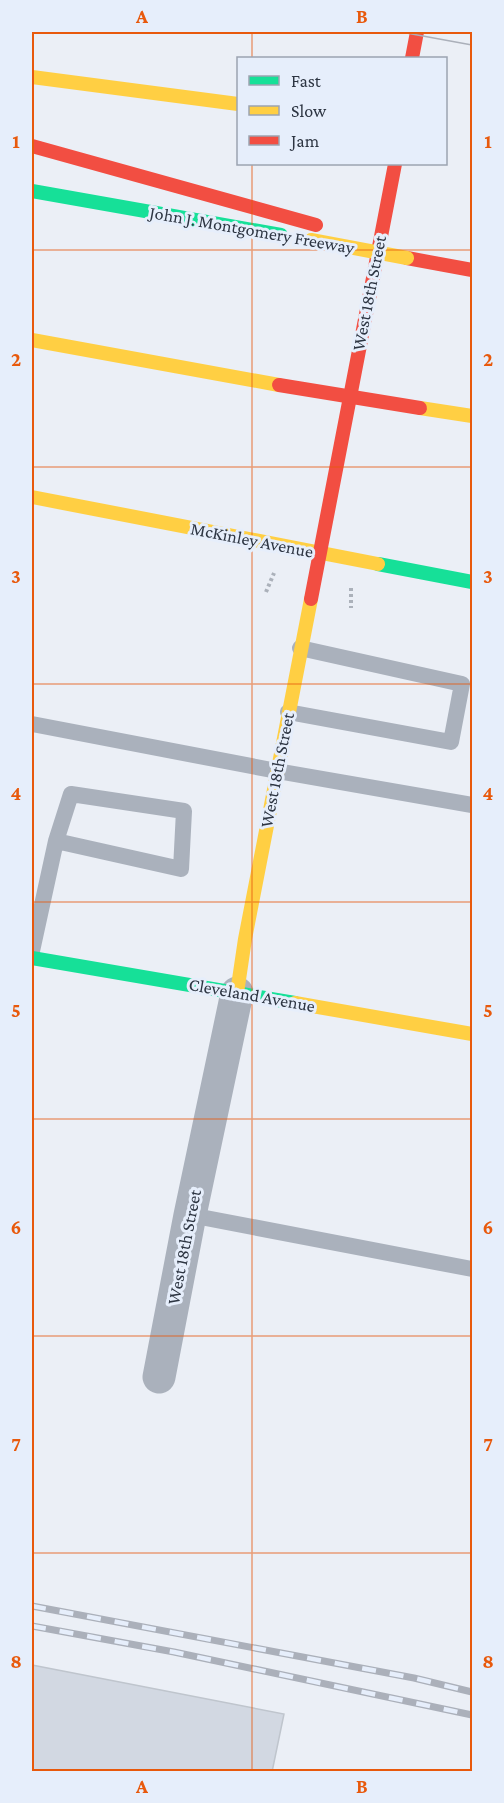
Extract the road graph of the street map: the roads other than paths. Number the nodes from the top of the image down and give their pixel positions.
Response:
1 (417, 32) edge
2 (412, 57) edge
3 (32, 77) edge
4 (237, 104) edge
5 (32, 146) edge
6 (395, 165) edge
7 (32, 191) edge
8 (407, 258) junction
9 (472, 270) edge
10 (32, 340) edge
11 (472, 417) edge
12 (32, 497) edge
13 (318, 553) junction
14 (472, 582) edge
15 (300, 648) junction
16 (288, 712) junction
17 (32, 724) edge
18 (277, 771) junction
19 (472, 805) edge
20 (56, 842) junction
21 (32, 951) edge
22 (32, 958) edge
23 (237, 993) junction
24 (472, 1034) edge
25 (190, 1215) junction
26 (472, 1269) edge
27 (159, 1377) dead end

1 - 2 main road
3 - 4 main road
5 - 8 main road, bridge
6 - 13 main road, West 18th Street
7 - 8 main road, John J. Montgomery Freeway, bridge
8 - 9 main road, John J. Montgomery Freeway
10 - 11 main road, bridge
12 - 13 main road, McKinley Avenue
13 - 14 main road, McKinley Avenue
13 - 15 main road, West 18th Street
15 - 16 main road, West 18th Street
15 - 16 lane
16 - 18 main road, West 18th Street
17 - 18 lane
18 - 19 lane
18 - 23 main road, West 18th Street
20 - 20 lane
20 - 21 lane
22 - 23 main road, Cleveland Avenue
23 - 24 main road, Cleveland Avenue
23 - 25 street, West 18th Street
25 - 26 lane
25 - 27 street, West 18th Street

